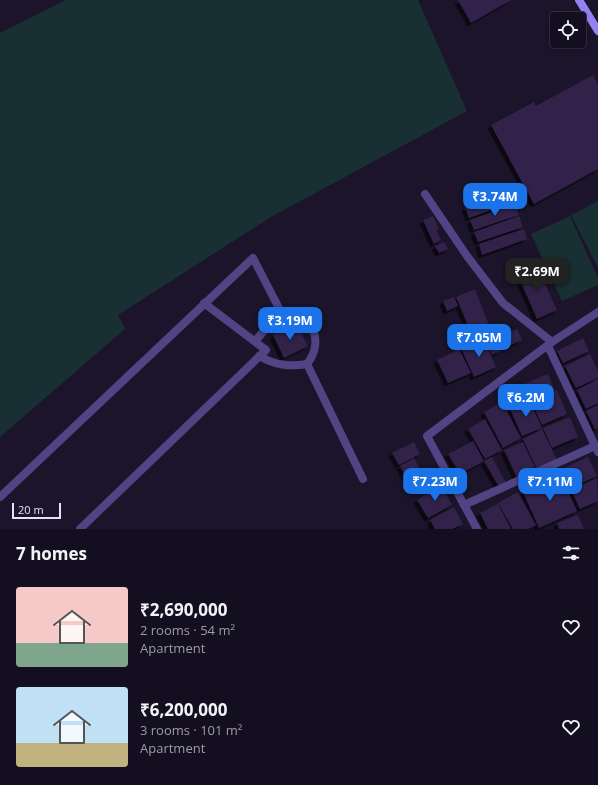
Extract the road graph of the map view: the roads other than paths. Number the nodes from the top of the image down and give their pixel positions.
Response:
1 (579, 0) edge
2 (598, 30) edge
3 (425, 194) dead end
4 (204, 303) junction
5 (281, 312) junction
6 (598, 312) edge
7 (255, 341) junction
8 (550, 344) junction
9 (259, 356) junction
10 (307, 364) junction
11 (597, 449) edge
12 (363, 479) dead end
13 (0, 498) edge
14 (464, 505) junction
15 (80, 529) edge
16 (476, 529) edge

1 - 2 street
3 - 8 street
4 - 5 street
4 - 7 street
4 - 13 street
5 - 7 street
5 - 10 street
6 - 8 street
7 - 9 street
8 - 11 street
8 - 14 street
9 - 10 street
9 - 15 street
10 - 12 street
11 - 14 street
14 - 16 street

